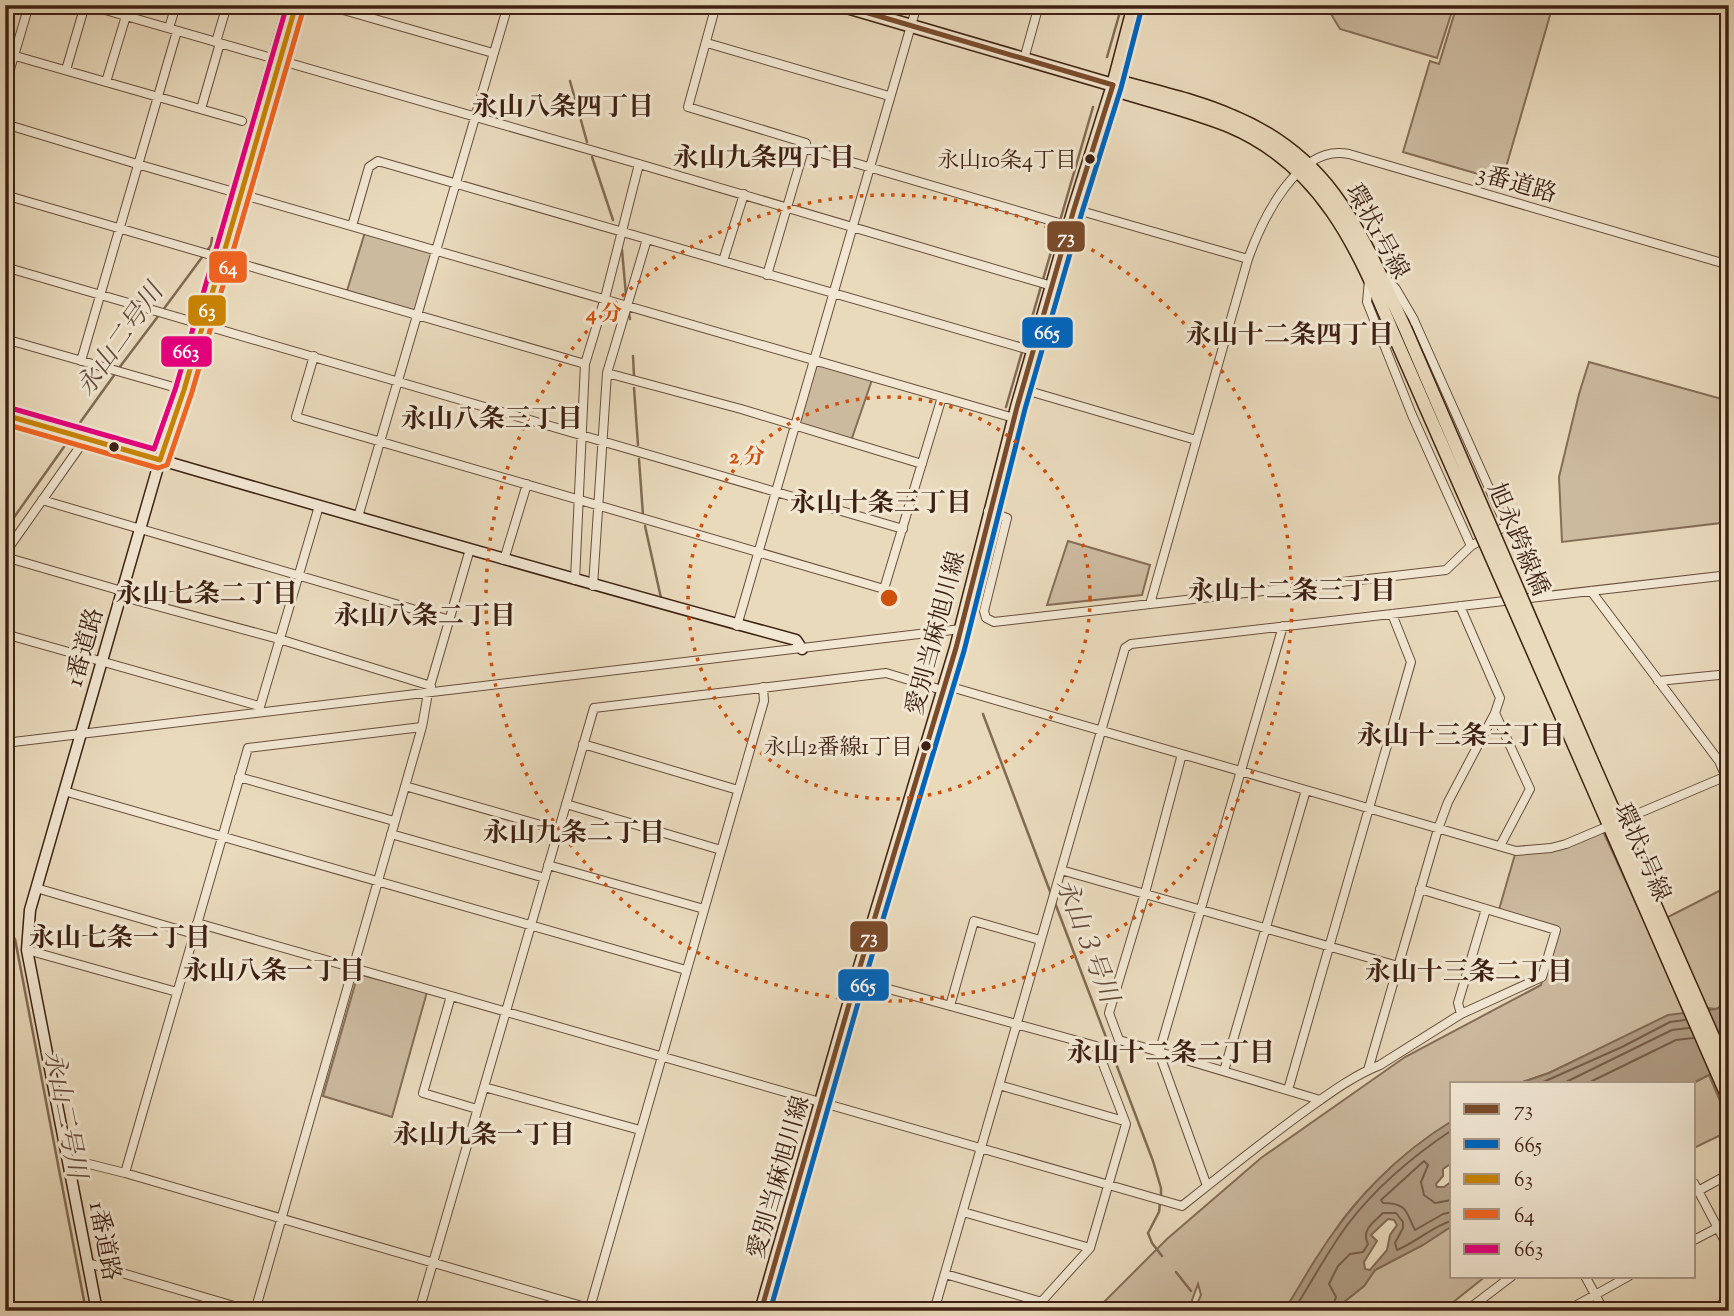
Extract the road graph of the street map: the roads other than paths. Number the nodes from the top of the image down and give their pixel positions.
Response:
1 (29, 5) edge
2 (87, 5) edge
3 (130, 5) edge
4 (176, 5) edge
5 (227, 5) edge
6 (296, 5) edge
7 (326, 5) edge
8 (508, 5) edge
9 (716, 5) edge
10 (840, 5) edge
11 (917, 5) edge
12 (1039, 5) edge
13 (1134, 5) edge
14 (126, 16) junction
15 (911, 26) junction
16 (173, 29) junction
17 (218, 43) junction
18 (707, 43) junction
19 (494, 53) junction
20 (10, 55) edge
21 (1024, 59) junction
22 (280, 60) junction
23 (66, 70) junction
24 (106, 82) junction
25 (1113, 85) junction
26 (5, 86) edge
27 (157, 96) junction
28 (889, 96) junction
29 (201, 109) junction
30 (475, 116) junction
31 (242, 121) dead end
32 (5, 124) edge
33 (804, 148) junction
34 (137, 164) junction
35 (639, 164) junction
36 (870, 167) junction
37 (1304, 169) junction
38 (456, 184) junction
39 (240, 193) junction
40 (744, 194) junction
41 (5, 195) edge
42 (787, 207) junction
43 (1074, 209) junction
44 (1062, 224) junction
45 (352, 226) junction
46 (119, 228) junction
47 (853, 228) junction
48 (621, 232) junction
49 (647, 239) junction
50 (437, 250) junction
51 (217, 257) junction
52 (1248, 259) junction
53 (723, 261) junction
54 (1729, 265) edge
55 (5, 267) edge
56 (1374, 273) junction
57 (767, 275) junction
58 (1045, 284) junction
59 (833, 293) junction
60 (100, 295) junction
61 (605, 298) junction
62 (628, 306) junction
63 (417, 316) junction
64 (202, 325) junction
65 (1399, 331) joint
66 (5, 339) edge
67 (1026, 349) junction
68 (314, 356) junction
69 (81, 360) junction
70 (814, 360) junction
71 (585, 364) junction
72 (607, 373) junction
73 (399, 381) junction
74 (1022, 389) junction
75 (184, 390) junction
76 (942, 397) junction
77 (5, 415) edge
78 (1014, 418) junction
79 (794, 425) junction
80 (582, 435) junction
81 (84, 438) junction
82 (1196, 440) junction
83 (381, 442) junction
84 (603, 442) junction
85 (160, 460) junction
86 (922, 464) junction
87 (527, 484) junction
88 (776, 491) junction
89 (578, 499) junction
90 (42, 500) junction
91 (599, 505) junction
92 (319, 506) junction
93 (988, 511) junction
94 (358, 517) junction
95 (903, 529) junction
96 (140, 530) junction
97 (1471, 546) junction
98 (470, 549) junction
99 (759, 553) junction
100 (5, 555) edge
101 (504, 560) junction
102 (298, 574) junction
103 (1729, 575) edge
104 (575, 580) junction
105 (593, 586) junction
106 (1591, 591) junction
107 (121, 593) junction
108 (1150, 604) junction
109 (1460, 606) junction
110 (1392, 614) junction
111 (450, 620) junction
112 (737, 626) junction
113 (1283, 626) junction
114 (961, 629) junction
115 (5, 634) edge
116 (279, 639) junction
117 (802, 649) junction
118 (103, 660) junction
119 (1729, 674) edge
120 (1658, 681) junction
121 (763, 687) junction
122 (943, 688) junction
123 (429, 689) junction
124 (259, 710) junction
125 (1496, 713) junction
126 (422, 727) junction
127 (1101, 731) junction
128 (80, 735) junction
129 (5, 743) edge
130 (583, 744) junction
131 (1182, 754) junction
132 (1589, 767) joint
133 (1242, 771) junction
134 (1727, 775) edge
135 (239, 777) junction
136 (405, 786) junction
137 (738, 790) junction
138 (1306, 790) junction
139 (64, 791) junction
140 (566, 804) junction
141 (1369, 808) junction
142 (394, 821) junction
143 (1614, 823) junction
144 (558, 830) junction
145 (1438, 830) junction
146 (391, 834) junction
147 (223, 836) junction
148 (1500, 846) junction
149 (721, 850) junction
150 (548, 865) junction
151 (1061, 870) junction
152 (544, 878) junction
153 (377, 881) junction
154 (36, 888) junction
155 (1420, 889) junction
156 (1145, 893) junction
157 (704, 909) junction
158 (1486, 909) junction
159 (1202, 910) junction
160 (197, 923) junction
161 (531, 925) junction
162 (1266, 929) junction
163 (194, 934) junction
164 (1040, 940) junction
165 (1328, 946) junction
166 (27, 950) junction
167 (1670, 950) junction
168 (1398, 967) junction
169 (354, 968) junction
170 (686, 970) junction
171 (856, 980) junction
172 (177, 992) junction
173 (452, 996) junction
174 (950, 1006) junction
175 (506, 1011) junction
176 (1461, 1014) junction
177 (1017, 1024) junction
178 (1159, 1053) junction
179 (662, 1056) junction
180 (1368, 1070) junction
181 (1224, 1071) junction
182 (1729, 1073) edge
183 (999, 1085) junction
184 (484, 1087) junction
185 (1288, 1090) junction
186 (1320, 1100) junction
187 (1729, 1100) edge
188 (822, 1103) junction
189 (477, 1109) junction
190 (1124, 1121) junction
191 (640, 1130) junction
192 (981, 1148) junction
193 (69, 1164) junction
194 (125, 1173) junction
195 (1729, 1174) edge
196 (1109, 1185) junction
197 (1207, 1186) junction
198 (1696, 1187) edge
199 (963, 1212) junction
200 (281, 1220) junction
201 (1717, 1228) junction
202 (1696, 1239) edge
203 (1090, 1248) junction
204 (1729, 1249) edge
205 (88, 1263) junction
206 (432, 1263) junction
207 (945, 1274) junction
208 (1509, 1278) edge
209 (1586, 1278) edge
210 (1625, 1278) edge
211 (1595, 1294) junction
212 (1729, 1300) edge
213 (1042, 1302) junction
214 (592, 1310) edge
215 (97, 1311) edge
216 (253, 1311) edge
217 (419, 1311) edge
218 (761, 1311) edge
219 (934, 1311) edge
220 (1033, 1311) edge
221 (1466, 1311) edge
222 (1566, 1311) edge
223 (1604, 1311) edge
224 (1710, 1311) edge

1 - 20 street
2 - 14 street
2 - 23 street
3 - 14 street
4 - 16 street
5 - 17 street
6 - 22 street, 1番道路
7 - 19 street
8 - 19 street
9 - 18 street
10 - 15 main road, 環状1号線
11 - 15 street
12 - 21 street
13 - 25 main road, 愛別当麻旭川線
14 - 16 street
14 - 24 street
15 - 21 main road, 環状1号線
15 - 28 street
16 - 17 street
16 - 27 street
17 - 22 street
17 - 29 street
18 - 28 street
18 - 33 street
19 - 30 street
20 - 23 street
20 - 26 street
21 - 25 main road, 環状1号線
22 - 30 street
22 - 39 street, 1番道路
23 - 24 street
24 - 27 street
25 - 37 main road, 環状1号線
25 - 43 main road, 愛別当麻旭川線
27 - 29 street
27 - 34 street
28 - 36 street
29 - 31 street
30 - 35 street
30 - 38 street
32 - 34 street
33 - 36 street
33 - 42 street
34 - 39 street
34 - 46 street
35 - 40 street
35 - 48 street
36 - 44 street
36 - 47 street
37 - 52 street
37 - 54 street, 3番道路
37 - 56 main road, 環状1号線
38 - 45 street
38 - 48 street
38 - 50 street
39 - 45 street
39 - 51 street, 1番道路
40 - 42 street
40 - 53 street
41 - 46 street
42 - 47 street
42 - 57 street
43 - 44 main road, 愛別当麻旭川線
43 - 52 street
44 - 58 main road, 愛別当麻旭川線
45 - 50 street
46 - 51 street
46 - 60 street
47 - 58 street
47 - 59 street
48 - 49 street
48 - 61 street
49 - 53 street
49 - 62 street
50 - 61 street
50 - 63 street
51 - 63 street
51 - 64 street, 1番道路
52 - 82 street
53 - 57 street
55 - 60 street
56 - 65 main road, 環状1号線
56 - 97 street
56 - 97 street
57 - 59 street
58 - 67 main road, 愛別当麻旭川線
59 - 67 street
59 - 70 street
60 - 64 street
60 - 69 street
61 - 62 street
61 - 71 street
62 - 70 street
62 - 72 street
63 - 71 street
63 - 73 street
64 - 68 street
64 - 75 street, 1番道路
65 - 132 main road, 旭永跨線橋, bridge
66 - 69 street
67 - 74 main road, 愛別当麻旭川線
68 - 73 street
68 - 83 street
69 - 75 street
70 - 76 street
70 - 79 street
71 - 80 street
72 - 79 street
72 - 84 street
73 - 80 street
73 - 83 street
74 - 78 main road, 愛別当麻旭川線
74 - 82 street
75 - 85 street, 1番道路
76 - 78 street
76 - 86 street
77 - 81 street
78 - 93 main road, 愛別当麻旭川線
79 - 86 street
79 - 88 street
80 - 84 street
80 - 89 street
81 - 85 street
81 - 90 street
82 - 108 street
83 - 87 street
83 - 94 street
84 - 88 street
84 - 91 street
85 - 92 street
85 - 96 street, 1番道路
86 - 95 street
87 - 89 street
87 - 101 street
88 - 95 street
88 - 99 street
89 - 91 street
89 - 104 street
90 - 96 street
90 - 100 street
91 - 99 street
91 - 105 street
92 - 94 street
92 - 102 street
93 - 108 street
93 - 114 main road, 愛別当麻旭川線
94 - 98 street
95 - 99 street
96 - 102 street
96 - 107 street, 1番道路
97 - 108 street
98 - 101 street
98 - 111 street
99 - 112 street
100 - 107 street
101 - 104 street
102 - 111 street
102 - 116 street
103 - 106 street
104 - 105 street
105 - 112 street
106 - 109 street
106 - 120 street
107 - 116 street
107 - 118 street, 1番道路
109 - 110 street
109 - 125 street
110 - 113 street
110 - 141 street
111 - 123 street
112 - 117 street
113 - 127 street
113 - 133 street
114 - 117 street
114 - 122 main road, 愛別当麻旭川線
115 - 118 street
116 - 123 street
116 - 124 street
117 - 123 street
118 - 124 street
118 - 128 street, 1番道路
119 - 120 street
120 - 134 street
121 - 122 street
121 - 130 street
121 - 137 street
122 - 127 street
122 - 171 main road, 愛別当麻旭川線
123 - 124 street
123 - 126 street
124 - 128 street
125 - 145 street
125 - 148 street
126 - 135 street
126 - 136 street
127 - 131 street
127 - 151 street
128 - 129 street
128 - 139 street, 1番道路
130 - 137 street
130 - 140 street
131 - 133 street
131 - 156 street
132 - 143 main road, 環状1号線
133 - 138 street
133 - 159 street
134 - 143 street
135 - 142 street
135 - 147 street
136 - 142 street
136 - 144 street
137 - 149 street
138 - 141 street
138 - 162 street
139 - 147 street
139 - 154 street, 1番道路
140 - 144 street
140 - 149 street
141 - 145 street
141 - 165 street
142 - 146 street
143 - 148 street
143 - 167 main road, 環状1号線
144 - 150 street
145 - 148 street
145 - 155 street
146 - 152 street
146 - 153 street
147 - 153 street
147 - 160 street
149 - 157 street
150 - 152 street
150 - 157 street
151 - 156 street
151 - 164 street
152 - 161 street
153 - 161 street
153 - 169 street
154 - 163 street
154 - 166 street, 1番道路
155 - 158 street
155 - 168 street
156 - 159 street
156 - 178 street
157 - 170 street
158 - 176 street
158 - 176 street
159 - 162 street
159 - 178 street
160 - 163 street
160 - 169 street
161 - 170 street
161 - 175 street
162 - 165 street
162 - 181 street
163 - 172 street
164 - 174 street
164 - 177 street
165 - 168 street
165 - 185 street
166 - 172 street
166 - 193 street, 1番道路
167 - 182 main road
167 - 187 main road
168 - 180 street
169 - 173 street
169 - 200 street
170 - 179 street
171 - 174 street
171 - 188 main road, 愛別当麻旭川線
172 - 194 street
173 - 175 street
173 - 189 street
174 - 177 street
175 - 179 street
175 - 184 street
176 - 180 street
177 - 183 street
177 - 190 street
178 - 181 street
178 - 197 street
179 - 188 street
179 - 191 street
180 - 186 street
181 - 185 street
183 - 190 street
183 - 192 street
184 - 189 street
184 - 191 street
185 - 186 street
186 - 197 street
188 - 192 street
188 - 218 main road, 愛別当麻旭川線
189 - 206 street
190 - 196 street
191 - 214 street
192 - 196 street
192 - 199 street
193 - 194 street
193 - 205 street, 1番道路
194 - 200 street
195 - 198 street
196 - 197 street
196 - 203 street
198 - 201 street
199 - 203 street
199 - 207 street
200 - 206 street
200 - 216 street
201 - 202 street
201 - 204 street
203 - 213 street
205 - 215 street, 1番道路
205 - 216 street
206 - 214 street
206 - 217 street
207 - 213 street
207 - 219 street
208 - 221 street
209 - 211 street
210 - 211 street
211 - 222 street
211 - 223 street
212 - 224 street
213 - 220 street

